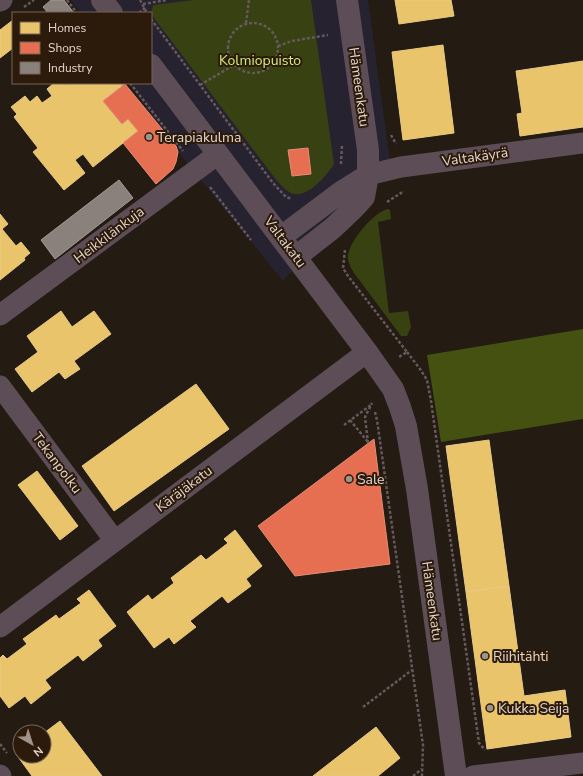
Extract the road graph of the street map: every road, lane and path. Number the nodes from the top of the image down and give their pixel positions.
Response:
1 (67, 0) edge
2 (102, 0) edge
3 (140, 0) edge
4 (167, 0) edge
5 (249, 0) edge
6 (347, 0) edge
7 (143, 4) junction
8 (145, 8) junction
9 (76, 12) edge
10 (111, 12) edge
11 (140, 12) edge
12 (147, 12) edge
13 (152, 20) edge
14 (246, 23) junction
15 (326, 28) dead end
16 (328, 35) junction
17 (329, 43) dead end
18 (278, 46) junction
19 (234, 65) junction
20 (152, 66) edge
21 (131, 84) edge
22 (200, 85) junction
23 (342, 139) dead end
24 (583, 143) edge
25 (218, 154) junction
26 (341, 166) dead end
27 (197, 170) junction
28 (368, 174) junction
29 (406, 190) dead end
30 (386, 203) dead end
31 (314, 204) junction
32 (281, 236) junction
33 (252, 242) dead end
34 (346, 245) dead end
35 (296, 256) junction
36 (0, 315) edge
37 (367, 352) junction
38 (407, 352) junction
39 (380, 371) junction
40 (0, 386) edge
41 (368, 398) dead end
42 (372, 403) junction
43 (350, 420) junction
44 (344, 425) dead end
45 (406, 426) joint
46 (115, 541) junction
47 (0, 627) edge
48 (412, 670) junction
49 (364, 707) dead end
50 (492, 752) dead end
51 (583, 763) edge
52 (422, 769) junction
53 (413, 776) edge
54 (422, 776) edge
55 (456, 776) edge
56 (473, 776) edge

1 - 9 path
2 - 10 street
3 - 7 path
4 - 7 path
5 - 14 path
6 - 28 street, Hämeenkatu
7 - 8 path
8 - 11 path
8 - 12 path
13 - 22 path
14 - 18 path
14 - 19 path
15 - 16 path
16 - 17 path
16 - 18 path
18 - 19 path
19 - 22 path
20 - 25 street, Valtakatu
21 - 27 path
22 - 31 path
23 - 26 path
24 - 28 street, Valtakäyrä
25 - 27 street, Heikkilänkuja
25 - 32 street, Valtakatu
27 - 33 path
27 - 36 street, Heikkilänkuja
28 - 31 street
28 - 35 street, Hämeenkatu
29 - 30 path
31 - 32 street
32 - 35 street, Valtakatu
34 - 38 path
35 - 37 street, Valtakatu
37 - 39 street, Valtakatu
37 - 46 street, Käräjäkatu
38 - 39 path
38 - 50 path
39 - 45 street, Valtakatu
40 - 46 street, Tekanpolku
41 - 42 path
42 - 43 path
42 - 43 path
42 - 48 path
43 - 44 path
45 - 55 street, Hämeenkatu
46 - 47 street, Käräjäkatu
48 - 49 path
48 - 52 path
51 - 56 street
52 - 53 path
52 - 54 path

